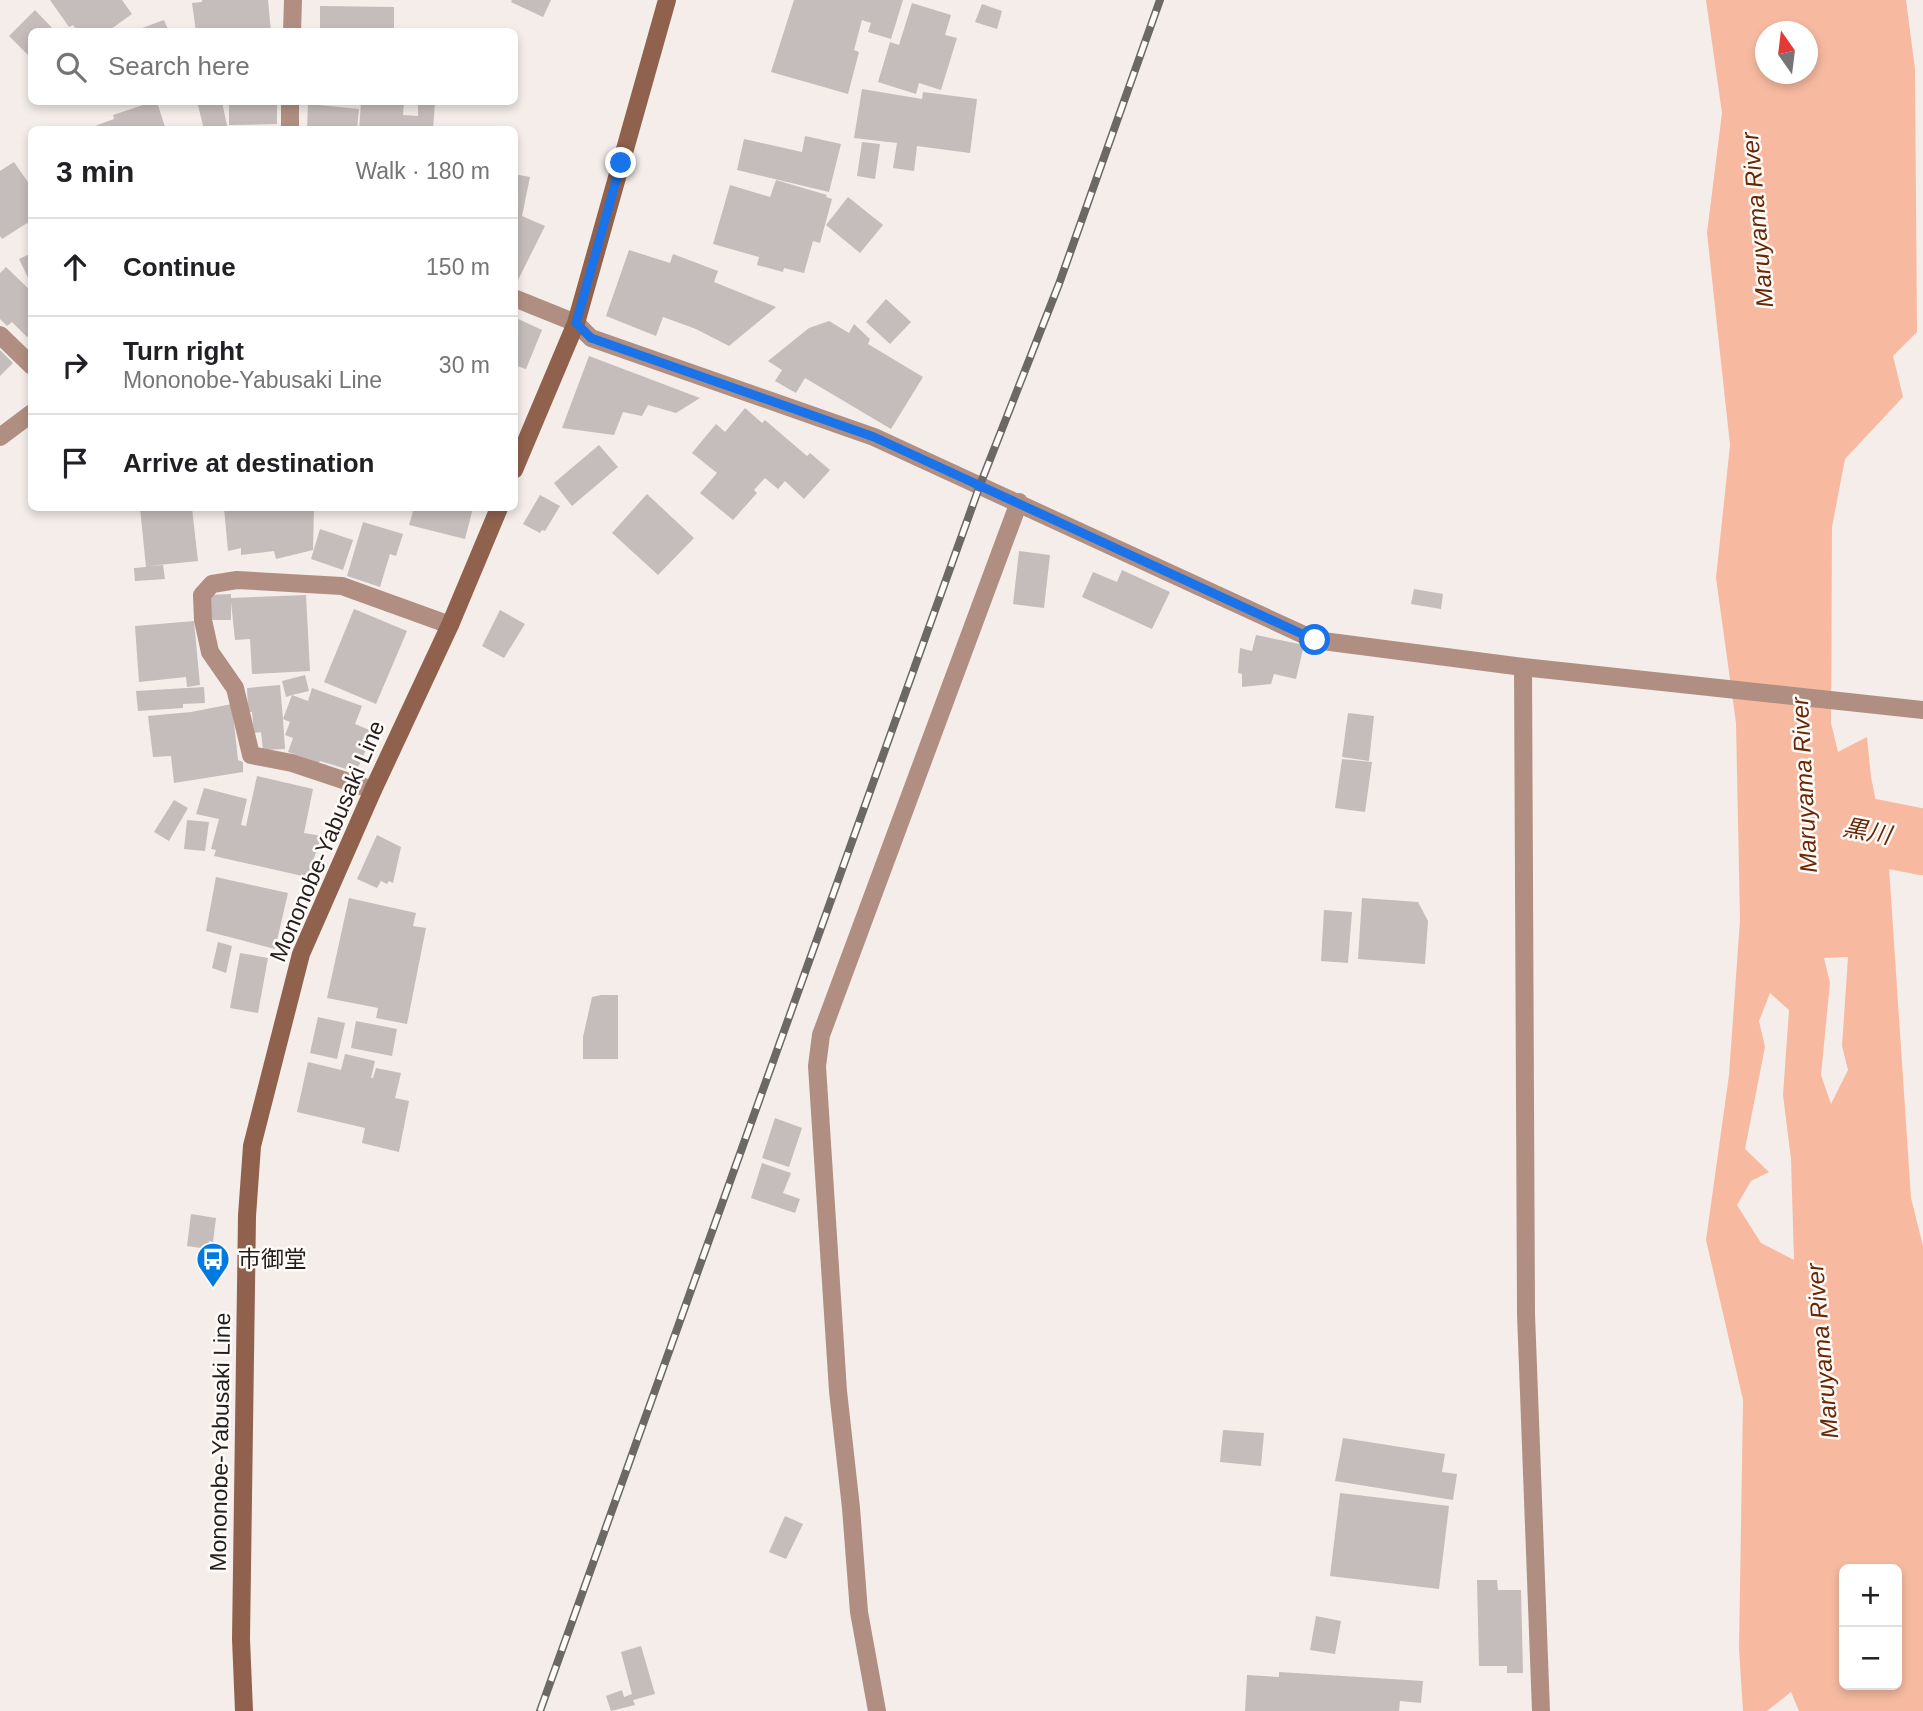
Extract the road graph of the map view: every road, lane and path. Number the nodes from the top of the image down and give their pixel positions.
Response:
1 (293, 0) edge
2 (667, 0) edge
3 (292, 28) edge
4 (290, 105) edge
5 (290, 126) edge
6 (518, 301) edge
7 (576, 323) junction
8 (0, 335) edge
9 (28, 362) edge
10 (28, 416) edge
11 (0, 437) edge
12 (518, 461) edge
13 (1019, 502) junction
14 (498, 511) edge
15 (450, 625) junction
16 (1523, 667) junction
17 (1923, 710) edge
18 (373, 790) junction
19 (244, 1711) edge
20 (877, 1711) edge
21 (1541, 1711) edge

1 - 3 street
2 - 7 main road
4 - 5 street
6 - 7 street
7 - 12 main road
7 - 13 street
8 - 9 street
10 - 11 street
13 - 16 street
13 - 20 street
14 - 15 main road, Mononobe-Yabusaki Line
15 - 18 main road, Mononobe-Yabusaki Line
15 - 18 street
16 - 17 street
16 - 21 street
18 - 19 main road, Mononobe-Yabusaki Line

